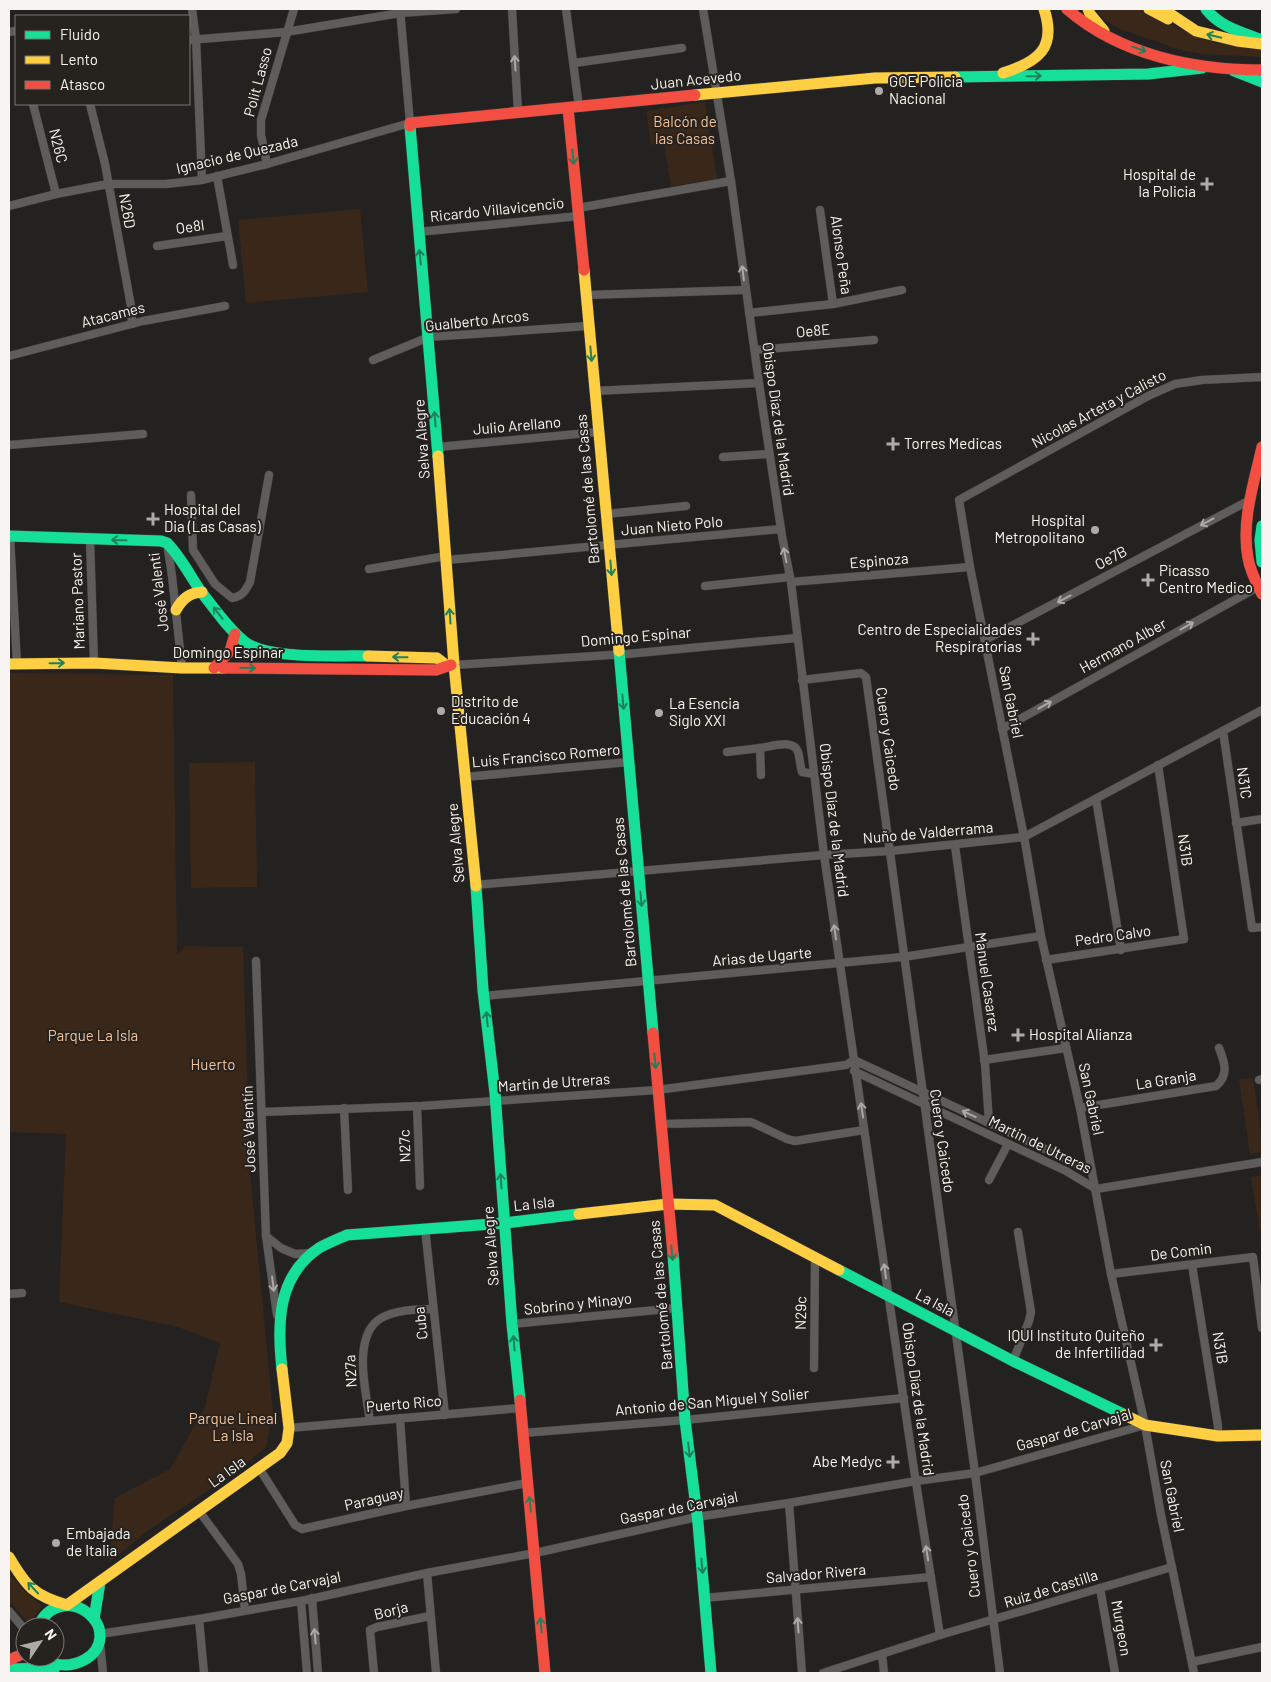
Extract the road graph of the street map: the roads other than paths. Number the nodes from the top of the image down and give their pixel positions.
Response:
1 (192, 9) edge
2 (294, 9) edge
3 (456, 9) edge
4 (512, 9) edge
5 (566, 9) edge
6 (703, 9) edge
7 (1044, 9) edge
8 (1067, 9) edge
9 (1088, 9) edge
10 (1149, 9) edge
11 (1163, 9) edge
12 (1206, 9) edge
13 (400, 11) edge
14 (1196, 31) junction
15 (286, 32) junction
16 (192, 39) edge
17 (1111, 39) junction
18 (1262, 40) edge
19 (1262, 44) edge
20 (682, 48) dead end
21 (574, 63) junction
22 (1206, 68) junction
23 (1232, 70) junction
24 (1262, 70) edge
25 (986, 77) junction
26 (1262, 82) edge
27 (717, 92) junction
28 (33, 105) edge
29 (90, 105) edge
30 (573, 108) junction
31 (518, 112) junction
32 (410, 123) junction
33 (267, 164) junction
34 (217, 176) junction
35 (202, 180) junction
36 (731, 181) junction
37 (108, 184) junction
38 (56, 194) junction
39 (9, 206) edge
40 (820, 210) dead end
41 (579, 212) junction
42 (418, 232) junction
43 (227, 236) junction
44 (157, 246) dead end
45 (234, 265) dead end
46 (746, 290) junction
47 (902, 290) dead end
48 (586, 296) junction
49 (833, 304) junction
50 (225, 306) dead end
51 (749, 313) junction
52 (132, 324) junction
53 (588, 326) junction
54 (429, 337) junction
55 (874, 340) dead end
56 (754, 350) junction
57 (9, 356) edge
58 (373, 360) dead end
59 (1262, 377) edge
60 (759, 384) junction
61 (594, 391) junction
62 (598, 432) junction
63 (143, 434) dead end
64 (9, 446) edge
65 (438, 447) junction
66 (1262, 447) edge
67 (769, 454) junction
68 (723, 457) dead end
69 (269, 475) dead end
70 (190, 495) dead end
71 (959, 500) joint
72 (1250, 500) junction
73 (686, 506) dead end
74 (606, 514) junction
75 (1262, 526) edge
76 (781, 529) junction
77 (9, 536) edge
78 (90, 539) junction
79 (167, 543) junction
80 (609, 545) junction
81 (447, 558) junction
82 (1262, 562) edge
83 (970, 568) junction
84 (369, 569) dead end
85 (790, 579) junction
86 (215, 584) junction
87 (706, 586) dead end
88 (1260, 591) edge
89 (202, 592) junction
90 (176, 610) junction
91 (235, 634) junction
92 (797, 638) junction
93 (985, 640) junction
94 (619, 654) junction
95 (94, 663) junction
96 (13, 664) edge
97 (450, 665) junction
98 (182, 668) junction
99 (214, 668) junction
100 (802, 680) junction
101 (1262, 710) edge
102 (1002, 729) junction
103 (1223, 731) junction
104 (760, 748) junction
105 (727, 752) dead end
106 (629, 762) junction
107 (1158, 765) junction
108 (814, 774) junction
109 (761, 775) dead end
110 (465, 777) junction
111 (1096, 799) junction
112 (1262, 819) edge
113 (1236, 824) junction
114 (1024, 837) junction
115 (955, 846) junction
116 (890, 852) junction
117 (824, 855) junction
118 (638, 871) junction
119 (475, 885) junction
120 (1262, 926) edge
121 (1041, 936) junction
122 (1184, 939) joint
123 (968, 948) junction
124 (1121, 950) junction
125 (903, 957) junction
126 (256, 960) dead end
127 (1046, 960) junction
128 (840, 963) junction
129 (648, 982) junction
130 (484, 996) junction
131 (1066, 1048) junction
132 (1219, 1048) dead end
133 (854, 1060) junction
134 (984, 1060) junction
135 (847, 1065) junction
136 (856, 1072) junction
137 (657, 1090) junction
138 (921, 1092) junction
139 (495, 1101) junction
140 (924, 1104) junction
141 (417, 1106) junction
142 (344, 1108) junction
143 (1080, 1108) junction
144 (262, 1112) junction
145 (989, 1123) junction
146 (660, 1124) junction
147 (864, 1130) junction
148 (1008, 1144) junction
149 (1262, 1162) edge
150 (1092, 1171) junction
151 (989, 1180) dead end
152 (420, 1186) dead end
153 (1096, 1189) junction
154 (348, 1190) dead end
155 (668, 1204) junction
156 (504, 1223) junction
157 (425, 1228) junction
158 (1018, 1232) dead end
159 (266, 1236) junction
160 (313, 1253) junction
161 (815, 1258) junction
162 (1192, 1265) junction
163 (1111, 1274) junction
164 (22, 1293) dead end
165 (9, 1294) edge
166 (889, 1295) junction
167 (677, 1308) junction
168 (433, 1309) junction
169 (512, 1324) junction
170 (1262, 1328) edge
171 (955, 1330) junction
172 (279, 1334) junction
173 (1013, 1360) junction
174 (814, 1368) dead end
175 (904, 1398) junction
176 (520, 1408) junction
177 (445, 1415) junction
178 (400, 1418) junction
179 (685, 1420) junction
180 (370, 1421) junction
181 (1145, 1425) junction
182 (289, 1428) junction
183 (523, 1433) junction
184 (1262, 1435) edge
185 (1218, 1436) junction
186 (259, 1468) junction
187 (975, 1473) junction
188 (916, 1481) junction
189 (527, 1483) junction
190 (789, 1503) junction
191 (406, 1506) junction
192 (199, 1511) junction
193 (697, 1517) junction
194 (535, 1553) junction
195 (9, 1557) edge
196 (1172, 1567) junction
197 (427, 1573) junction
198 (931, 1577) junction
199 (100, 1582) junction
200 (1100, 1588) junction
201 (795, 1589) junction
202 (312, 1598) junction
203 (704, 1598) junction
204 (301, 1601) junction
205 (67, 1605) junction
206 (245, 1610) junction
207 (430, 1616) junction
208 (44, 1617) edge
209 (94, 1619) junction
210 (199, 1619) junction
211 (992, 1621) junction
212 (940, 1635) junction
213 (100, 1638) junction
214 (1262, 1647) edge
215 (882, 1654) junction
216 (1192, 1662) junction
217 (55, 1668) joint
218 (9, 1669) edge
219 (103, 1673) edge
220 (204, 1673) edge
221 (307, 1673) edge
222 (318, 1673) edge
223 (374, 1673) edge
224 (436, 1673) edge
225 (545, 1673) edge
226 (711, 1673) edge
227 (802, 1673) edge
228 (823, 1673) edge
229 (884, 1673) edge
230 (1000, 1673) edge
231 (1115, 1673) edge
232 (1194, 1673) edge

1 - 16 street
2 - 15 street, Polit Lasso
3 - 13 street
31 -> 4 street
5 - 21 street
6 - 27 street, Obispo Díaz de la Madrid
7 - 25 street, Juan Acevedo
8 - 17 street
9 - 17 street
10 - 14 street
11 - 14 street
12 - 18 street
13 - 15 street
13 - 32 street, Selva Alegre
19 -> 14 street
15 - 16 street
15 - 33 street, Polit Lasso
16 - 35 street
17 -> 22 street
20 - 21 street
21 - 30 street
22 - 23 street
25 -> 22 street, Juan Acevedo
23 - 24 street
23 - 26 street
25 - 27 street, Juan Acevedo
27 - 30 street, Juan Acevedo
27 - 36 street, Obispo Díaz de la Madrid
28 - 38 street, N26C
29 - 37 street, N26D
30 - 31 street, Juan Acevedo
30 -> 41 street, Bartolomé de las Casas
31 - 32 street, Juan Acevedo
32 - 33 street, Ignacio de Quezada
32 - 42 street, Selva Alegre
33 - 34 street, Ignacio de Quezada
34 - 35 street, Ignacio de Quezada
34 - 43 street
35 - 37 street, Ignacio de Quezada
36 - 41 street, Ricardo Villavicencio
46 -> 36 street, Obispo Díaz de la Madrid
37 - 38 street, Ignacio de Quezada
37 - 52 street, N26D
38 - 39 street, Ignacio de Quezada
40 - 49 street, Alonso Peña
41 - 42 street, Ricardo Villavicencio
41 - 48 street, Bartolomé de las Casas
54 -> 42 street, Selva Alegre
43 - 44 street, Oe8l
43 - 45 street
46 - 48 street
46 - 51 street, Obispo Díaz de la Madrid
47 - 49 street
48 - 53 street, Bartolomé de las Casas
49 - 51 street
50 - 52 street, Atacames
51 - 56 street, Obispo Díaz de la Madrid
52 - 57 street, Atacames
53 - 54 street, Gualberto Arcos
53 -> 61 street, Bartolomé de las Casas
54 - 58 street, Gualberto Arcos
65 -> 54 street, Selva Alegre
55 - 56 street, Oe8E
56 - 60 street, Obispo Díaz de la Madrid
59 - 71 street, Nicolas Arteta y Calisto
60 - 61 street
60 - 67 street, Obispo Díaz de la Madrid
61 - 62 street, Bartolomé de las Casas
62 - 65 street, Julio Arellano
62 - 74 street, Bartolomé de las Casas
63 - 64 street
65 - 81 street, Selva Alegre
66 - 72 street
67 - 68 street
67 - 76 street, Obispo Díaz de la Madrid
69 - 86 street
70 - 86 street
71 - 83 street, San Gabriel
72 - 88 street
72 -> 93 street, Oe7B
73 - 74 street
74 - 80 street, Bartolomé de las Casas
75 - 82 street
76 - 80 street, Juan Nieto Polo
85 -> 76 street, Obispo Díaz de la Madrid
77 - 78 street
77 - 96 street
79 -> 78 street
78 - 95 street, Mariano Pastor
79 - 89 street, Domingo Espinar
79 - 90 street, José Valenti
80 - 81 street, Juan Nieto Polo
80 -> 94 street, Bartolomé de las Casas
81 - 84 street, Juan Nieto Polo
97 -> 81 street, Selva Alegre
83 - 85 street, Espinoza
83 - 93 street, San Gabriel
85 - 87 street, Espinoza
85 - 92 street, Obispo Díaz de la Madrid
86 - 89 street
102 -> 88 street, Hermano Alber
89 - 90 street
91 -> 89 street, Domingo Espinar
90 - 98 street, José Valenti
97 -> 91 street, Domingo Espinar
91 - 99 street
92 - 94 street, Domingo Espinar
92 - 100 street, Obispo Díaz de la Madrid
93 - 102 street, San Gabriel
94 - 97 street, Domingo Espinar
94 -> 106 street, Bartolomé de las Casas
96 -> 95 street, Domingo Espinar
95 - 98 street, Domingo Espinar
99 -> 97 street, Domingo Espinar
97 - 110 street, Selva Alegre
98 - 99 street, Domingo Espinar
100 - 108 street, Obispo Díaz de la Madrid
100 - 116 street, Cuero y Caicedo
101 - 103 street, Nuño de Valderrama
102 - 114 street, San Gabriel
103 - 107 street, Nuño de Valderrama
103 - 113 street, N31C
104 - 105 street
104 - 108 street
104 - 109 street
106 - 110 street, Luis Francisco Romero
106 - 118 street, Bartolomé de las Casas
107 - 111 street, Nuño de Valderrama
107 - 122 street, N31B
108 - 117 street, Obispo Díaz de la Madrid
110 - 119 street, Selva Alegre
111 - 114 street, Nuño de Valderrama
111 - 124 street
112 - 113 street
113 - 120 street, N31C
114 - 115 street, Nuño de Valderrama
114 - 121 street, San Gabriel
115 - 116 street, Nuño de Valderrama
115 - 123 street, Manuel Casarez
116 - 117 street, Nuño de Valderrama
116 - 125 street, Cuero y Caicedo
117 - 118 street, Nuño de Valderrama
128 -> 117 street, Obispo Díaz de la Madrid
118 - 119 street, Nuño de Valderrama
118 -> 129 street, Bartolomé de las Casas
119 - 130 street, Selva Alegre
121 - 123 street, Arias de Ugarte
121 - 127 street, San Gabriel
122 - 124 street, Pedro Calvo
123 - 125 street, Arias de Ugarte
123 - 134 street, Manuel Casarez
124 - 127 street, Pedro Calvo
125 - 128 street, Arias de Ugarte
125 - 138 street, Cuero y Caicedo
126 - 144 street, José Valentín
127 - 131 street, San Gabriel
128 - 129 street, Arias de Ugarte
128 - 133 street, Obispo Díaz de la Madrid
129 - 130 street, Arias de Ugarte
129 -> 137 street, Bartolomé de las Casas
139 -> 130 street, Selva Alegre
131 - 134 street
131 - 143 street, San Gabriel
132 - 143 street, La Granja
133 - 135 street, Martin de Utreras
133 - 136 street, Obispo Díaz de la Madrid
133 - 138 street, Martin de Utreras
134 - 145 street, Manuel Casarez
135 - 136 street, Martin de Utreras
135 - 137 street, Martin de Utreras
136 - 140 street, Martin de Utreras
147 -> 136 street, Obispo Díaz de la Madrid
137 - 139 street, Martin de Utreras
137 - 146 street, Bartolomé de las Casas
138 - 140 street, Cuero y Caicedo
145 -> 138 street, Martin de Utreras
139 - 141 street, Martin de Utreras
156 -> 139 street, Selva Alegre
140 - 148 street, Martin de Utreras
140 - 171 street, Cuero y Caicedo
141 - 142 street, Martin de Utreras
141 - 152 street, N27c
142 - 144 street, Martin de Utreras
142 - 154 street
143 - 150 street, San Gabriel
144 - 159 street, José Valentín
145 - 150 street, Martin de Utreras
146 - 147 street
146 - 155 street, Bartolomé de las Casas
166 -> 147 street, Obispo Díaz de la Madrid
148 - 151 street
148 - 153 street, Martin de Utreras
149 - 153 street, Martin de Utreras
150 - 153 street, San Gabriel
153 - 163 street, San Gabriel
155 - 156 street, La Isla
155 - 161 street, La Isla
155 -> 167 street, Bartolomé de las Casas
156 - 157 street, La Isla
156 - 169 street, Selva Alegre
157 - 160 street, La Isla
157 - 168 street, Cuba
158 - 173 street
159 - 160 street
159 -> 172 street, José Valentín
160 - 172 street, La Isla
161 - 166 street, La Isla
161 - 174 street, N29c
162 - 163 street, De Comin
162 - 170 street, De Comin
162 - 185 street, N31B
163 - 181 street, San Gabriel
164 - 165 street
166 - 171 street, La Isla
166 - 175 street, Obispo Díaz de la Madrid
167 - 169 street, Sobrino y Minayo
167 - 179 street, Bartolomé de las Casas
168 - 177 street, Cuba
168 - 180 street, N27a
176 -> 169 street, Selva Alegre
171 - 173 street, La Isla
171 - 187 street, Cuero y Caicedo
172 - 182 street, La Isla
173 - 181 street, La Isla
175 - 179 street, Antonio de San Miguel Y Solier
175 - 188 street, Obispo Díaz de la Madrid
176 - 177 street, Puerto Rico
176 - 183 street, Selva Alegre
177 - 178 street, Puerto Rico
178 - 180 street, Puerto Rico
178 - 191 street
179 - 183 street, Antonio de San Miguel Y Solier
179 -> 193 street, Bartolomé de las Casas
180 - 182 street, Puerto Rico
181 - 185 street, Gaspar de Carvajal
181 - 187 street, Gaspar de Carvajal
181 - 196 street, San Gabriel
182 - 186 street, La Isla
183 - 189 street, Selva Alegre
184 - 185 street, Gaspar de Carvajal
186 - 191 street, Paraguay
186 - 192 street, La Isla
187 - 188 street, Gaspar de Carvajal
187 - 211 street, Cuero y Caicedo
188 - 190 street, Gaspar de Carvajal
198 -> 188 street, Obispo Díaz de la Madrid
189 - 191 street, Paraguay
194 -> 189 street, Selva Alegre
190 - 193 street, Gaspar de Carvajal
190 - 201 street
192 - 199 street, La Isla
192 - 206 street
193 - 194 street, Gaspar de Carvajal
193 -> 203 street, Bartolomé de las Casas
194 - 197 street, Gaspar de Carvajal
225 -> 194 street, Selva Alegre
205 -> 195 street
196 - 200 street, Ruíz de Castilla
196 - 216 street, San Gabriel
197 - 202 street, Gaspar de Carvajal
197 - 207 street
198 - 201 street, Salvador Rivera
198 - 212 street, Obispo Díaz de la Madrid
199 - 205 street, La Isla
199 - 209 street
200 - 211 street, Ruíz de Castilla
200 - 231 street, Murgeon
201 - 203 street, Salvador Rivera
227 -> 201 street
202 - 204 street, Gaspar de Carvajal
222 -> 202 street
203 - 226 street, Bartolomé de las Casas
204 - 206 street, Gaspar de Carvajal
204 - 221 street
205 - 208 street
205 - 209 street
206 - 210 street, Gaspar de Carvajal
207 - 223 street, Borja
207 - 224 street
209 - 213 street
210 - 213 street, Gaspar de Carvajal
210 - 220 street
211 - 212 street, Ruíz de Castilla
211 - 230 street, Cuero y Caicedo
212 - 215 street, Ruíz de Castilla
213 - 217 street
213 - 219 street
214 - 216 street
215 - 228 street, Ruíz de Castilla
215 - 229 street
216 - 232 street, San Gabriel
217 - 218 street

